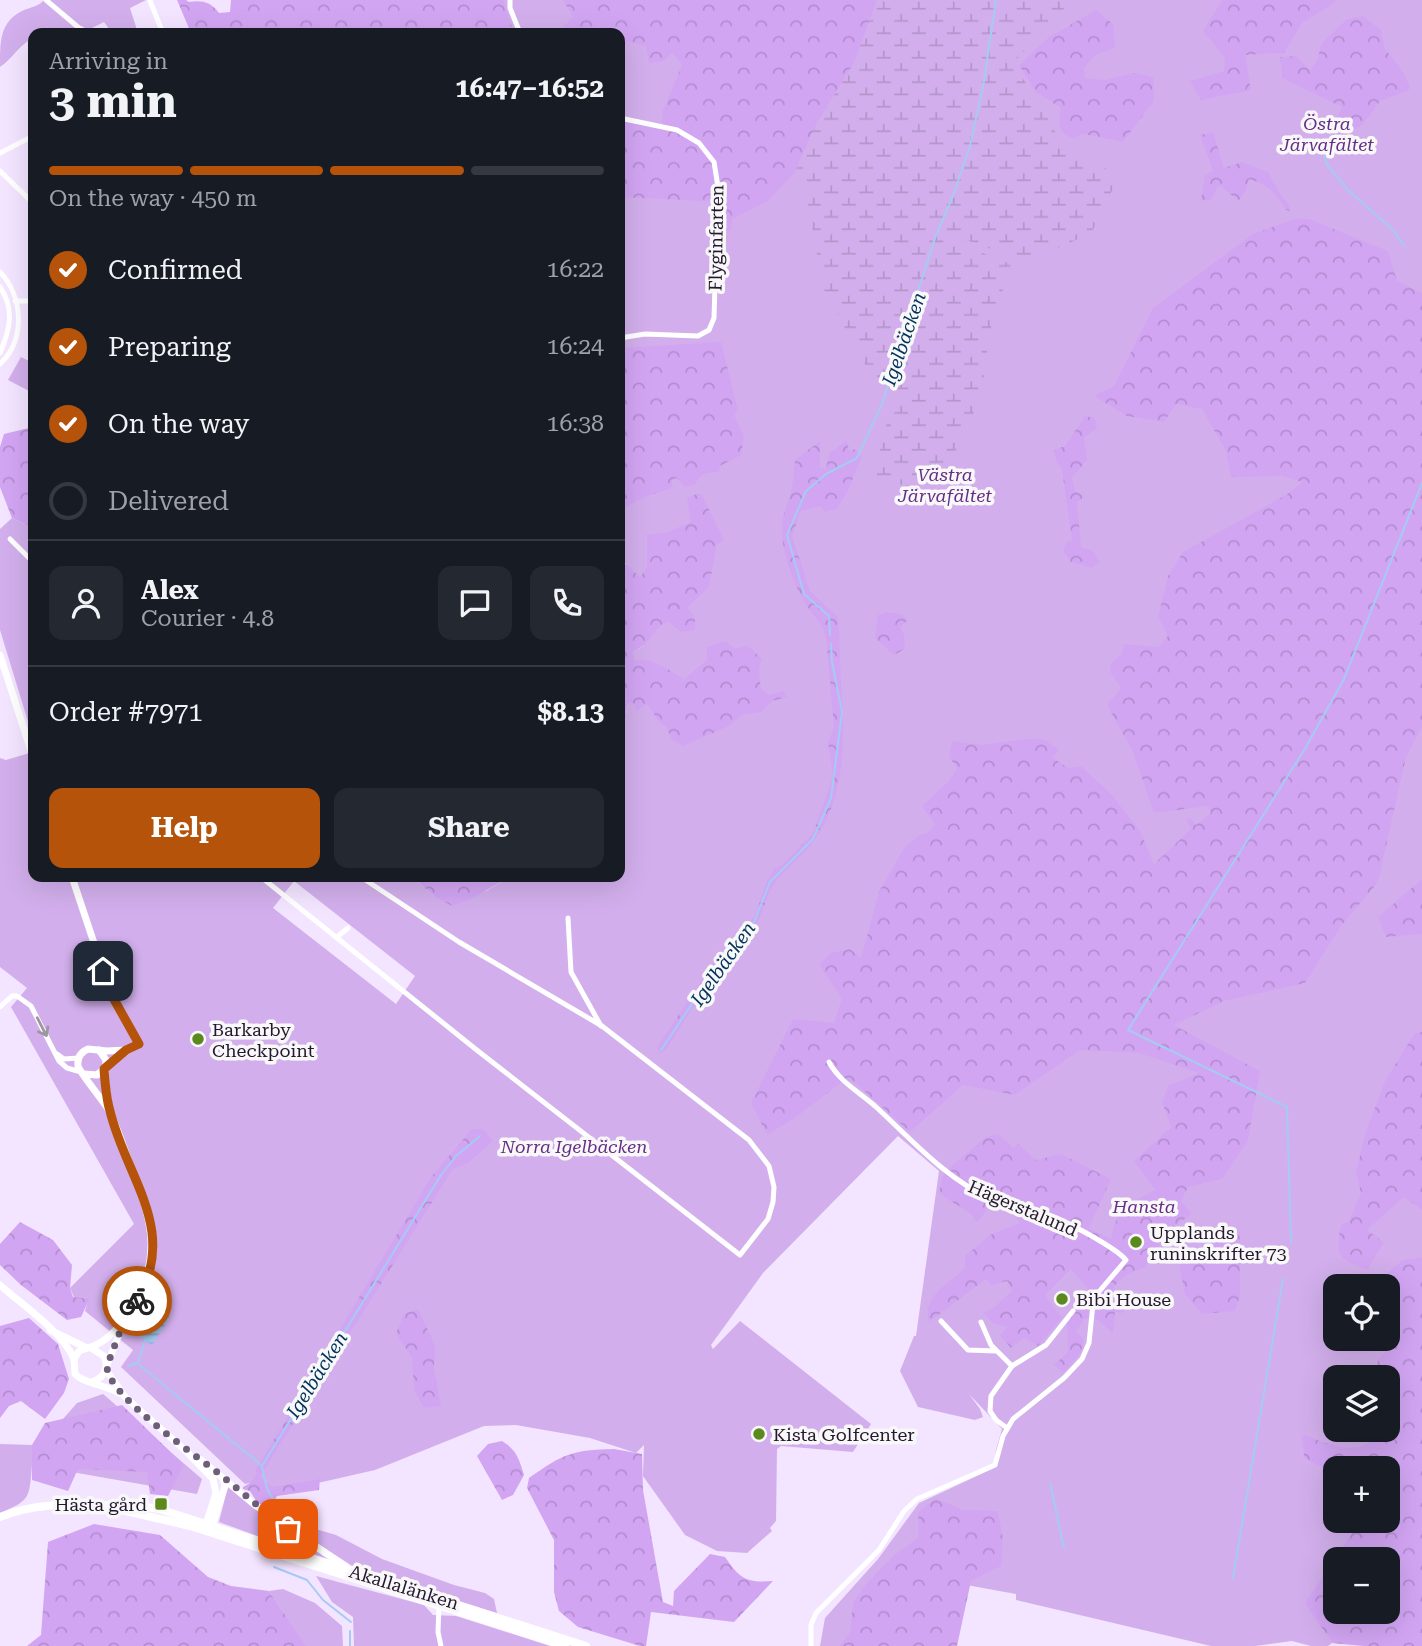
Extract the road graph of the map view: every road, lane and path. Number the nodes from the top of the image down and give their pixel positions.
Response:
1 (46, 0) edge
2 (510, 0) edge
3 (150, 1) edge
4 (79, 28) edge
5 (161, 28) edge
6 (518, 28) edge
7 (625, 119) edge
8 (28, 139) edge
9 (0, 153) edge
10 (0, 171) edge
11 (28, 198) edge
12 (0, 272) edge
13 (0, 287) edge
14 (17, 301) junction
15 (28, 301) edge
16 (9, 302) junction
17 (625, 337) edge
18 (0, 353) edge
19 (0, 364) edge
20 (10, 539) dead end
21 (28, 557) edge
22 (0, 655) edge
23 (28, 742) edge
24 (74, 882) edge
25 (267, 882) edge
26 (368, 882) edge
27 (568, 918) dead end
28 (348, 928) dead end
29 (337, 937) junction
30 (0, 1007) edge
31 (602, 1026) junction
32 (98, 1050) junction
33 (126, 1050) junction
34 (57, 1054) junction
35 (79, 1058) junction
36 (829, 1062) dead end
37 (104, 1069) junction
38 (81, 1072) junction
39 (110, 1112) junction
40 (0, 1284) edge
41 (1073, 1311) dead end
42 (124, 1321) junction
43 (941, 1321) dead end
44 (981, 1322) dead end
45 (50, 1330) junction
46 (89, 1348) junction
47 (996, 1352) junction
48 (74, 1359) junction
49 (1012, 1366) junction
50 (106, 1368) junction
51 (93, 1382) junction
52 (125, 1398) junction
53 (1007, 1428) junction
54 (187, 1452) junction
55 (223, 1478) junction
56 (0, 1517) edge
57 (209, 1528) junction
58 (353, 1572) junction
59 (439, 1601) junction
60 (441, 1646) edge
61 (565, 1646) edge
62 (586, 1646) edge
63 (811, 1646) edge

1 - 4 street
2 - 6 street
3 - 5 street
7 - 17 street, Flyginfarten
8 - 9 street
10 - 11 street
12 - 14 street
13 - 16 street
14 - 15 street
14 - 16 street
14 - 19 street
16 - 18 street
20 - 21 street
22 - 23 street
24 - 33 street
25 - 29 street
26 - 31 street
27 - 31 street
28 - 29 street
29 - 31 street
30 -> 34 street
32 - 33 street
32 - 35 street
32 - 37 street
33 - 37 street
34 - 35 street
34 - 38 street
35 - 38 street
36 - 53 street, Hägerstalund
37 - 38 street
37 - 39 street
38 - 39 street
39 - 42 street
40 - 45 street
41 - 49 street
42 - 46 street
42 - 50 street
43 - 47 street
44 - 47 street
45 - 46 street
45 - 48 street
46 - 48 street
46 - 50 street
47 - 49 street
48 - 51 street
49 - 53 street
50 - 51 street
50 - 52 street
51 - 52 street
52 - 54 street
53 - 63 street, Hägerstalund
54 - 55 street
54 - 57 street
55 - 57 street
55 - 58 street
56 - 57 main road, Akallalänken
57 - 58 main road, Akallalänken
57 - 59 main road, Akallalänken
58 - 59 main road, Akallalänken
59 - 60 street
59 - 61 main road, Akallalänken
59 - 62 main road, Akallalänken

